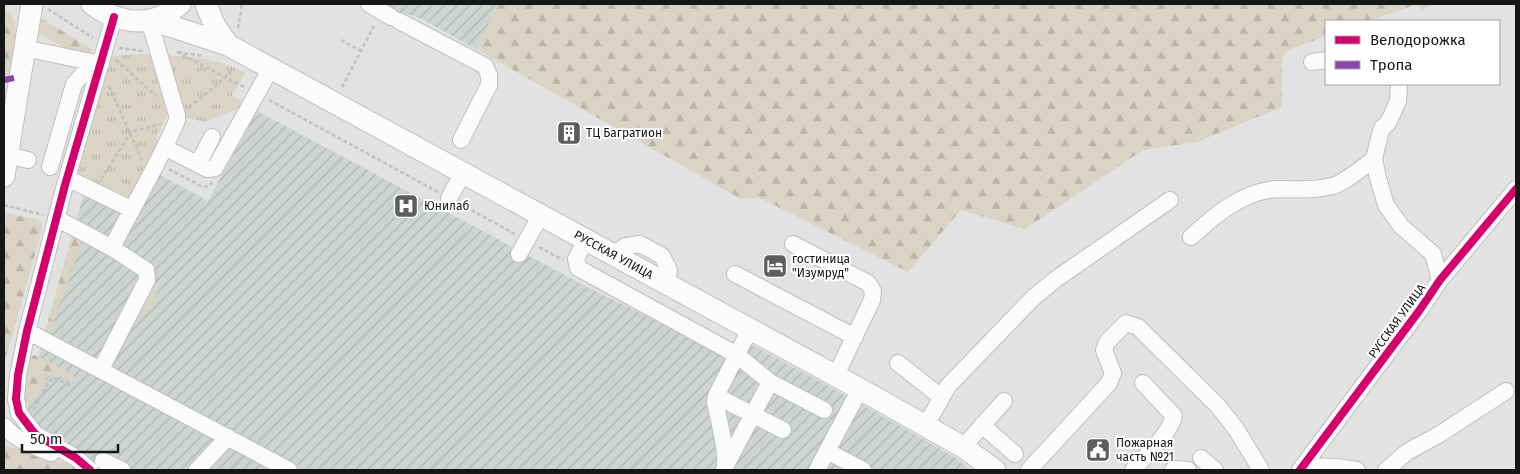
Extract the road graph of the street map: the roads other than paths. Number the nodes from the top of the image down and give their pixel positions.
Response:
1 (32, 4) edge
2 (92, 4) edge
3 (180, 4) edge
4 (206, 4) edge
5 (369, 4) edge
6 (114, 17) junction
7 (150, 20) junction
8 (23, 48) junction
9 (229, 54) junction
10 (101, 64) junction
11 (271, 68) junction
12 (1398, 85) edge
13 (7, 126) edge
14 (212, 137) dead end
15 (461, 140) dead end
16 (166, 148) junction
17 (7, 155) junction
18 (1374, 159) junction
19 (28, 160) dead end
20 (198, 164) junction
21 (50, 167) dead end
22 (463, 173) junction
23 (4, 176) edge
24 (67, 178) junction
25 (1516, 189) edge
26 (449, 198) road end
27 (1170, 200) dead end
28 (131, 209) junction
29 (541, 215) junction
30 (56, 218) junction
31 (1191, 237) dead end
32 (586, 239) junction
33 (793, 244) dead end
34 (523, 247) road end
35 (112, 248) junction
36 (735, 274) dead end
37 (1440, 280) junction
38 (750, 329) junction
39 (27, 331) junction
40 (855, 337) junction
41 (737, 355) junction
42 (898, 363) dead end
43 (101, 369) junction
44 (836, 375) junction
45 (18, 376) junction
46 (770, 382) junction
47 (1143, 383) dead end
48 (860, 388) junction
49 (4, 390) edge
50 (1506, 391) dead end
51 (716, 396) junction
52 (941, 397) junction
53 (1004, 401) dead end
54 (824, 410) dead end
55 (753, 415) junction
56 (926, 425) junction
57 (982, 425) junction
58 (4, 426) edge
59 (782, 430) dead end
60 (228, 437) junction
61 (963, 447) junction
62 (827, 451) junction
63 (51, 453) dead end
64 (1015, 454) dead end
65 (1201, 458) dead end
66 (96, 466) edge
67 (1302, 468) edge
68 (725, 469) edge
69 (122, 470) edge
70 (197, 470) edge
71 (289, 470) edge
72 (816, 470) edge
73 (863, 470) edge
74 (995, 470) edge
75 (1029, 470) edge
76 (1133, 470) edge
77 (1173, 470) edge
78 (1188, 470) edge
79 (1215, 470) edge
80 (1261, 470) edge
81 (1357, 470) edge
82 (1386, 470) edge

1 - 8 main road
2 - 6 main road
3 - 7 main road
4 - 9 main road, РУССКАЯ УЛИЦА
5 - 15 street
6 - 7 main road, РУССКАЯ УЛИЦА
6 - 10 street
7 - 9 main road, РУССКАЯ УЛИЦА
7 - 16 street
8 - 10 street
8 - 13 main road
9 - 11 main road, РУССКАЯ УЛИЦА
10 - 21 street
10 - 24 street
11 - 20 street
11 - 22 main road, РУССКАЯ УЛИЦА
12 - 18 street
13 - 17 main road
14 - 20 street
16 - 20 street
16 - 28 street
17 - 19 street
17 - 23 main road
18 - 31 street
18 - 37 street
22 - 26 street
22 - 29 main road, РУССКАЯ УЛИЦА
24 - 28 street
24 - 30 street
25 - 37 street, РУССКАЯ УЛИЦА
27 - 52 street
28 - 35 street
29 - 32 main road, РУССКАЯ УЛИЦА
29 - 34 street
30 - 35 street
30 - 39 street
32 - 38 main road, РУССКАЯ УЛИЦА
32 - 41 street
33 - 40 street
35 - 43 street
36 - 40 street
37 - 67 street, РУССКАЯ УЛИЦА
38 - 41 street
38 - 44 main road, РУССКАЯ УЛИЦА
39 - 43 street
39 - 45 street
40 - 44 street
41 - 46 street
41 - 51 street
42 - 52 street
43 - 60 street
44 - 48 main road, РУССКАЯ УЛИЦА
45 - 49 street
45 - 66 street
46 - 54 street
46 - 55 street
47 - 76 street
48 - 56 main road, РУССКАЯ УЛИЦА
48 - 62 street
50 - 82 street
51 - 55 street
51 - 68 street
52 - 56 street
53 - 57 street
55 - 59 street
55 - 68 street
56 - 61 main road, РУССКАЯ УЛИЦА
57 - 61 street
57 - 64 street
58 - 63 street
60 - 70 street
60 - 71 street
61 - 74 main road, РУССКАЯ УЛИЦА
62 - 72 street
62 - 73 street
65 - 79 street
66 - 69 street
67 - 81 street
75 - 80 street
77 - 78 street

